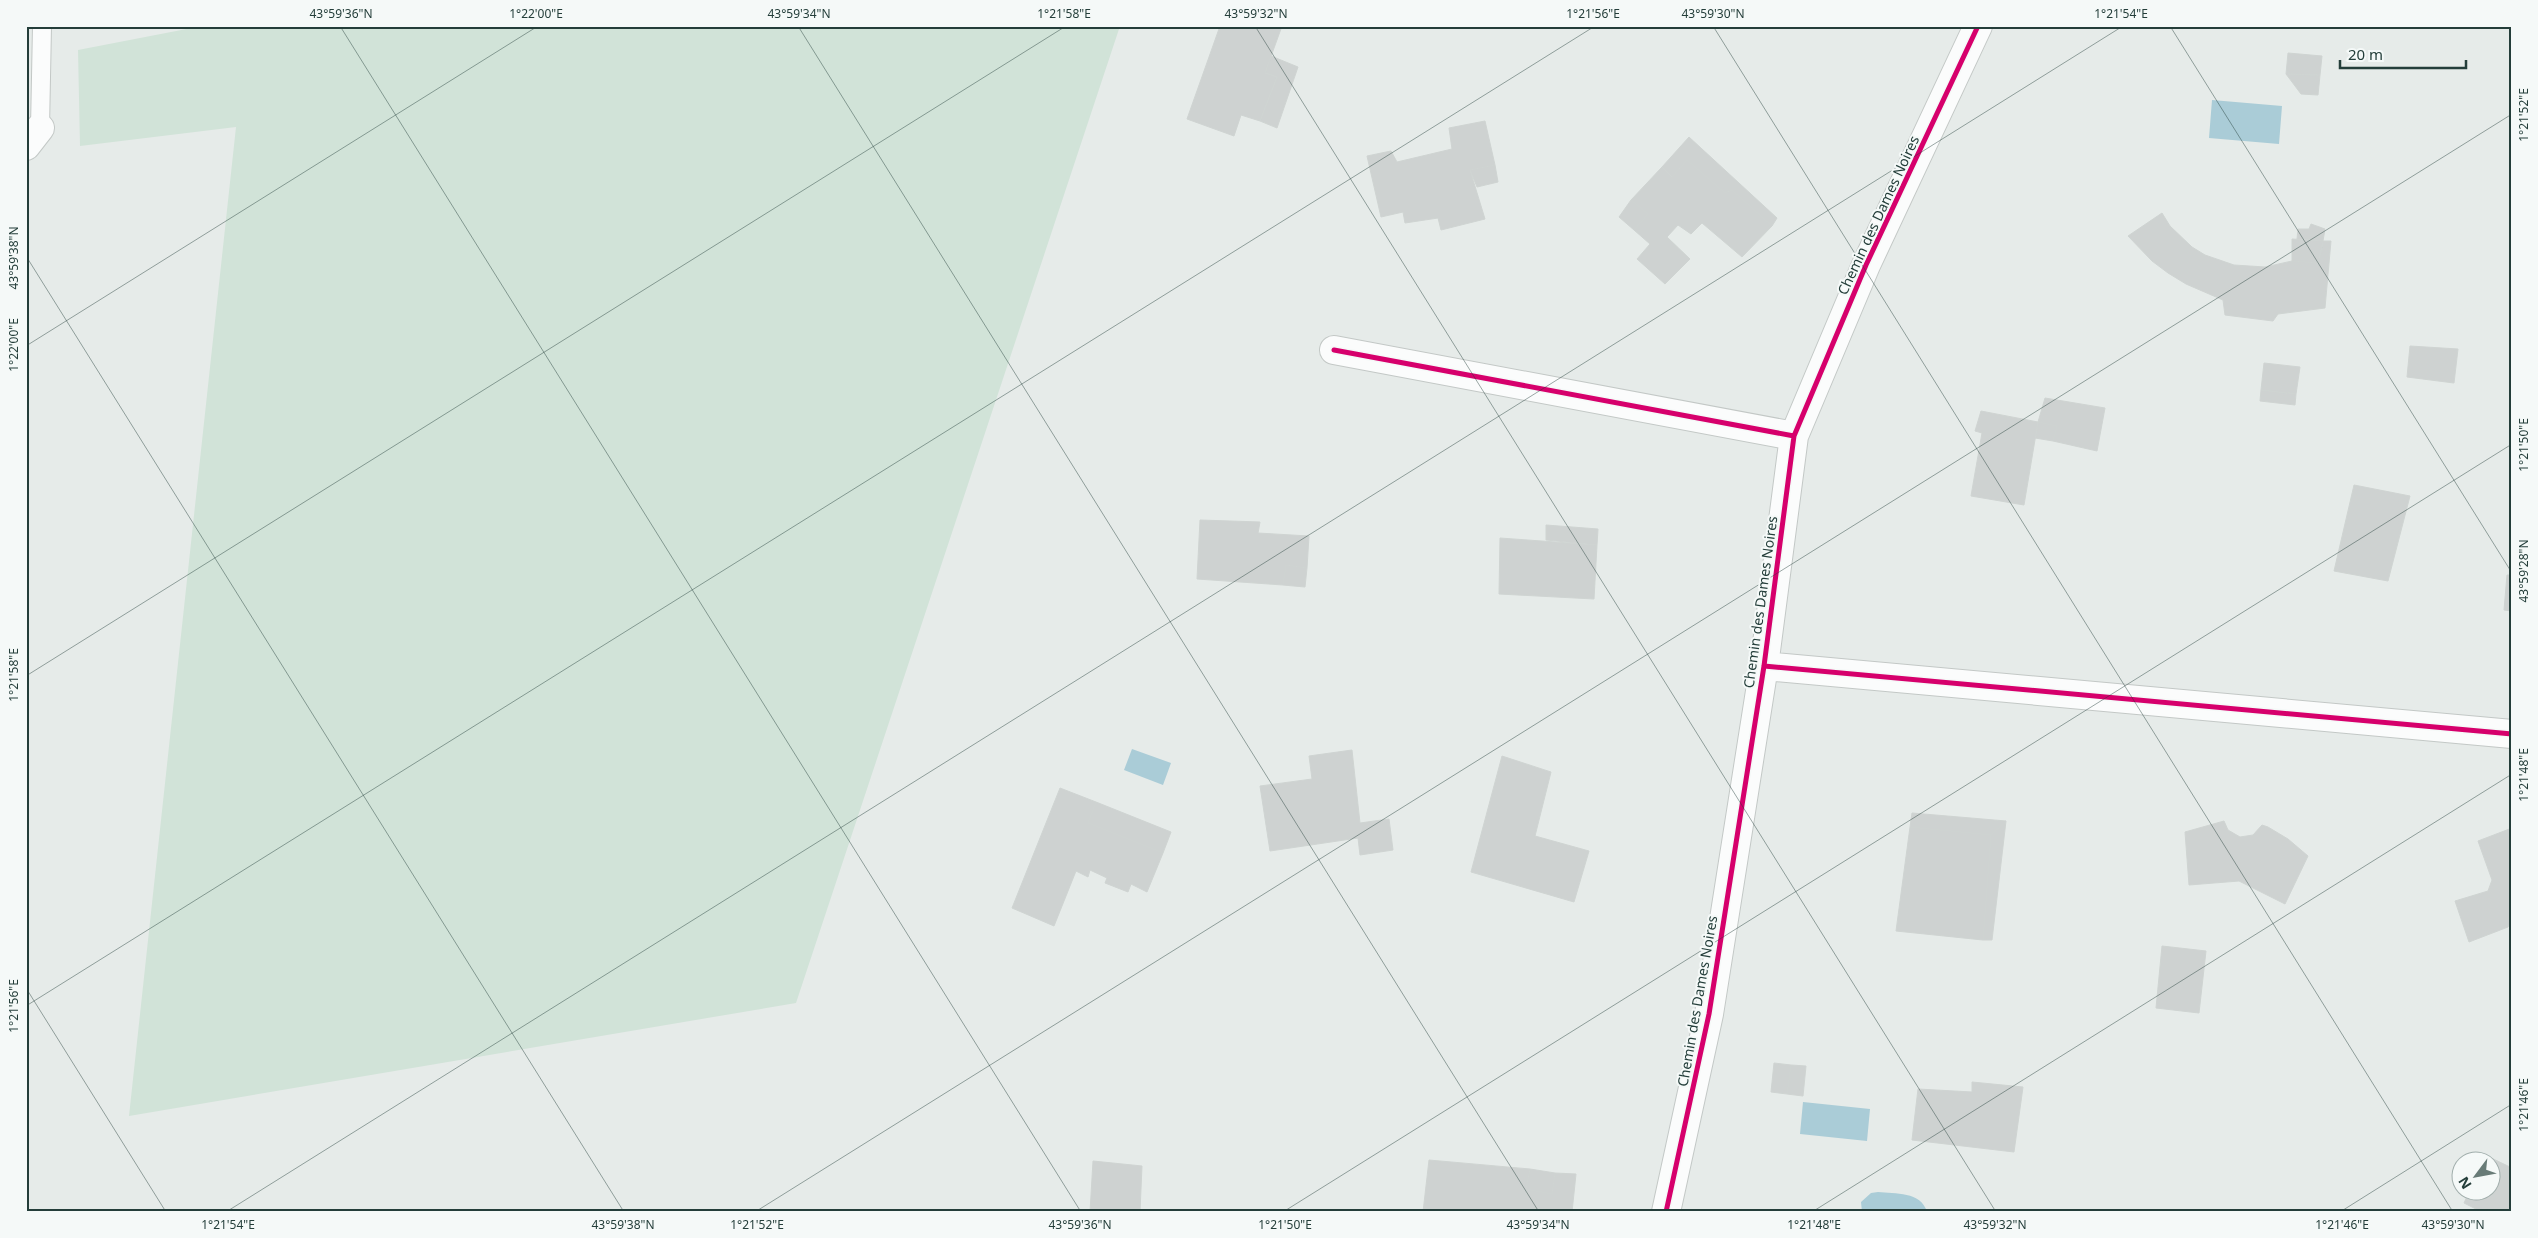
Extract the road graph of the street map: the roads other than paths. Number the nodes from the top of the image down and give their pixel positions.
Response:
1 (42, 26) edge
2 (1978, 26) edge
3 (33, 137) edge
4 (1334, 350) dead end
5 (1794, 436) junction
6 (1764, 666) junction
7 (2512, 734) edge
8 (1666, 1212) edge

1 - 3 lane
2 - 5 street, Chemin des Dames Noires
4 - 5 street
5 - 6 street, Chemin des Dames Noires
6 - 7 street
6 - 8 street, Chemin des Dames Noires

